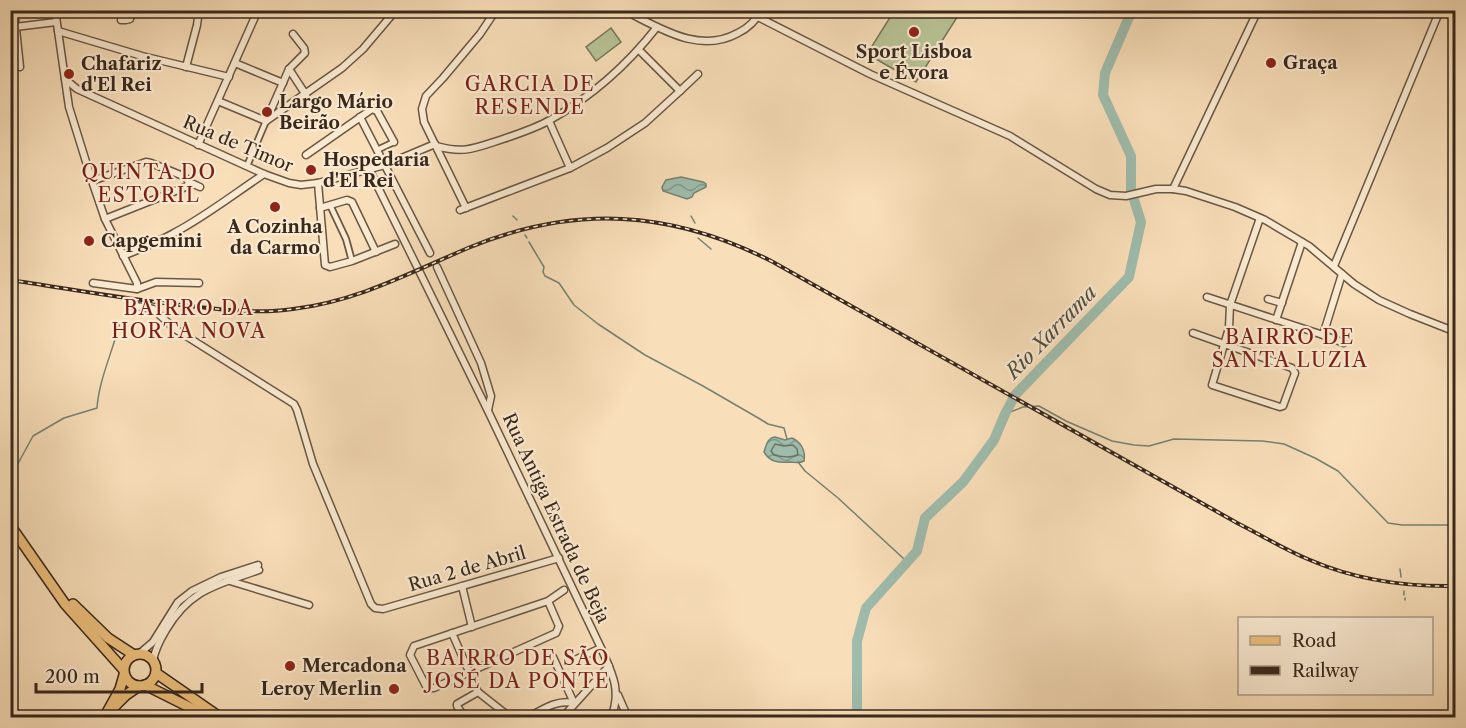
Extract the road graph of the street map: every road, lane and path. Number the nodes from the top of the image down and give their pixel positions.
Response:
1 (14, 10) edge
2 (54, 10) edge
3 (132, 10) edge
4 (199, 10) edge
5 (258, 10) edge
6 (496, 10) edge
7 (1258, 10) edge
8 (1440, 10) edge
9 (395, 11) edge
10 (628, 12) edge
11 (760, 14) edge
12 (121, 20) dead end
13 (56, 22) junction
14 (15, 27) junction
15 (657, 27) junction
16 (58, 32) junction
17 (293, 33) dead end
18 (639, 50) junction
19 (235, 63) junction
20 (20, 67) dead end
21 (186, 67) junction
22 (289, 69) junction
23 (698, 74) dead end
24 (229, 76) junction
25 (65, 79) junction
26 (283, 83) junction
27 (77, 89) junction
28 (680, 91) junction
29 (306, 94) junction
30 (68, 101) junction
31 (218, 101) junction
32 (360, 117) junction
33 (549, 120) junction
34 (266, 121) junction
35 (394, 142) joint
36 (198, 145) junction
37 (436, 145) junction
38 (377, 150) junction
39 (306, 155) dead end
40 (385, 165) junction
41 (247, 166) junction
42 (570, 168) junction
43 (369, 169) junction
44 (264, 174) junction
45 (92, 181) junction
46 (189, 182) junction
47 (318, 183) junction
48 (200, 187) dead end
49 (1173, 189) junction
50 (330, 205) junction
51 (320, 208) junction
52 (1260, 218) junction
53 (105, 219) junction
54 (1302, 242) junction
55 (394, 244) dead end
56 (376, 252) junction
57 (430, 253) dead end
58 (123, 256) junction
59 (352, 261) junction
60 (1334, 266) junction
61 (437, 267) dead end
62 (1342, 273) junction
63 (199, 282) dead end
64 (93, 283) dead end
65 (137, 289) junction
66 (1207, 297) dead end
67 (1268, 299) dead end
68 (1282, 303) junction
69 (130, 305) dead end
70 (1230, 305) junction
71 (1276, 320) junction
72 (1455, 332) edge
73 (1193, 333) dead end
74 (1323, 335) junction
75 (1344, 343) dead end
76 (1225, 344) junction
77 (488, 411) junction
78 (10, 525) edge
79 (558, 558) junction
80 (568, 577) junction
81 (221, 578) junction
82 (230, 581) junction
83 (49, 582) junction
84 (462, 586) junction
85 (564, 590) junction
86 (576, 595) junction
87 (548, 601) junction
88 (309, 605) dead end
89 (472, 627) junction
90 (452, 633) junction
91 (601, 648) junction
92 (137, 654) junction
93 (553, 657) dead end
94 (153, 660) junction
95 (570, 662) dead end
96 (609, 666) junction
97 (124, 672) junction
98 (468, 672) junction
99 (156, 673) junction
100 (142, 686) junction
101 (478, 692) junction
102 (617, 692) junction
103 (574, 704) junction
104 (104, 717) edge
105 (211, 717) edge
106 (221, 717) edge
107 (465, 717) edge
108 (511, 717) edge
109 (527, 717) edge
110 (562, 717) edge
111 (611, 717) edge
112 (628, 717) edge

1 - 14 street
2 - 13 street
3 - 12 street
4 - 21 street
5 - 19 street
6 - 37 street
7 - 49 street
8 - 60 street
9 - 29 street
10 - 15 street
11 - 15 street
11 - 49 street
13 - 14 street
13 - 16 street
14 - 20 street
15 - 18 street
16 - 21 street
16 - 25 street
17 - 22 street
18 - 28 street
18 - 33 street
19 - 24 street
19 - 26 street
21 - 24 street
22 - 26 street
22 - 29 street
23 - 28 street
24 - 31 street
25 - 27 street, Rua de Timor
25 - 30 street
26 - 34 street
27 - 30 street
27 - 36 street, Rua de Timor
28 - 42 street
29 - 34 street
30 - 45 street
31 - 34 street
31 - 36 street
32 - 35 street
32 - 38 street
32 - 39 street
33 - 37 street
33 - 42 street
34 - 41 street
35 - 38 street
36 - 41 street, Rua de Timor
37 - 40 street, Rua de Timor
37 - 42 street
38 - 40 street
40 - 43 street, Rua de Timor
40 - 57 street
41 - 44 street, Rua de Timor
43 - 47 street, Rua de Timor
43 - 77 street
44 - 47 street, Rua de Timor
44 - 58 street
45 - 46 street
45 - 53 street
46 - 48 street
46 - 53 street
47 - 51 street
49 - 52 street
50 - 51 street
50 - 56 street
50 - 59 street
51 - 59 street
52 - 54 street
52 - 70 street
53 - 58 street
54 - 60 street
54 - 68 street
55 - 56 street
56 - 59 street
58 - 65 street
60 - 62 street
61 - 77 street, Rua Antiga Estrada de Beja
62 - 72 street
62 - 74 street
63 - 65 street
64 - 65 street
66 - 70 street
67 - 68 street
68 - 71 street
69 - 84 street, Rua 2 de Abril
70 - 71 street
70 - 76 street
71 - 74 street
73 - 76 street
74 - 75 street
76 - 76 street
77 - 79 street, Rua Antiga Estrada de Beja
78 - 83 main road
79 - 80 street, Rua Antiga Estrada de Beja
79 - 84 street, Rua 2 de Abril
80 - 85 street
80 - 86 street, Rua Antiga Estrada de Beja
81 - 82 street
81 - 82 street
81 - 92 street
82 - 88 street
82 - 94 street
83 - 92 main road
83 - 97 main road
84 - 89 street
85 - 86 street
85 - 87 street
86 - 91 street, Rua Antiga Estrada de Beja
87 - 89 street
87 - 98 street
89 - 90 street
90 - 98 street
90 - 98 street
91 - 95 street
91 - 96 street, Rua Antiga Estrada de Beja
92 - 94 main road
92 - 97 main road
93 - 103 street
94 - 99 main road
96 - 102 street, Rua Antiga Estrada de Beja
96 - 103 street
97 - 100 main road
97 - 104 main road
98 - 101 street
99 - 100 main road
99 - 106 main road
100 - 104 main road
100 - 105 main road
101 - 107 street
101 - 108 street
102 - 111 street
102 - 112 street, Rua Antiga Estrada de Beja
103 - 109 street
103 - 110 street

